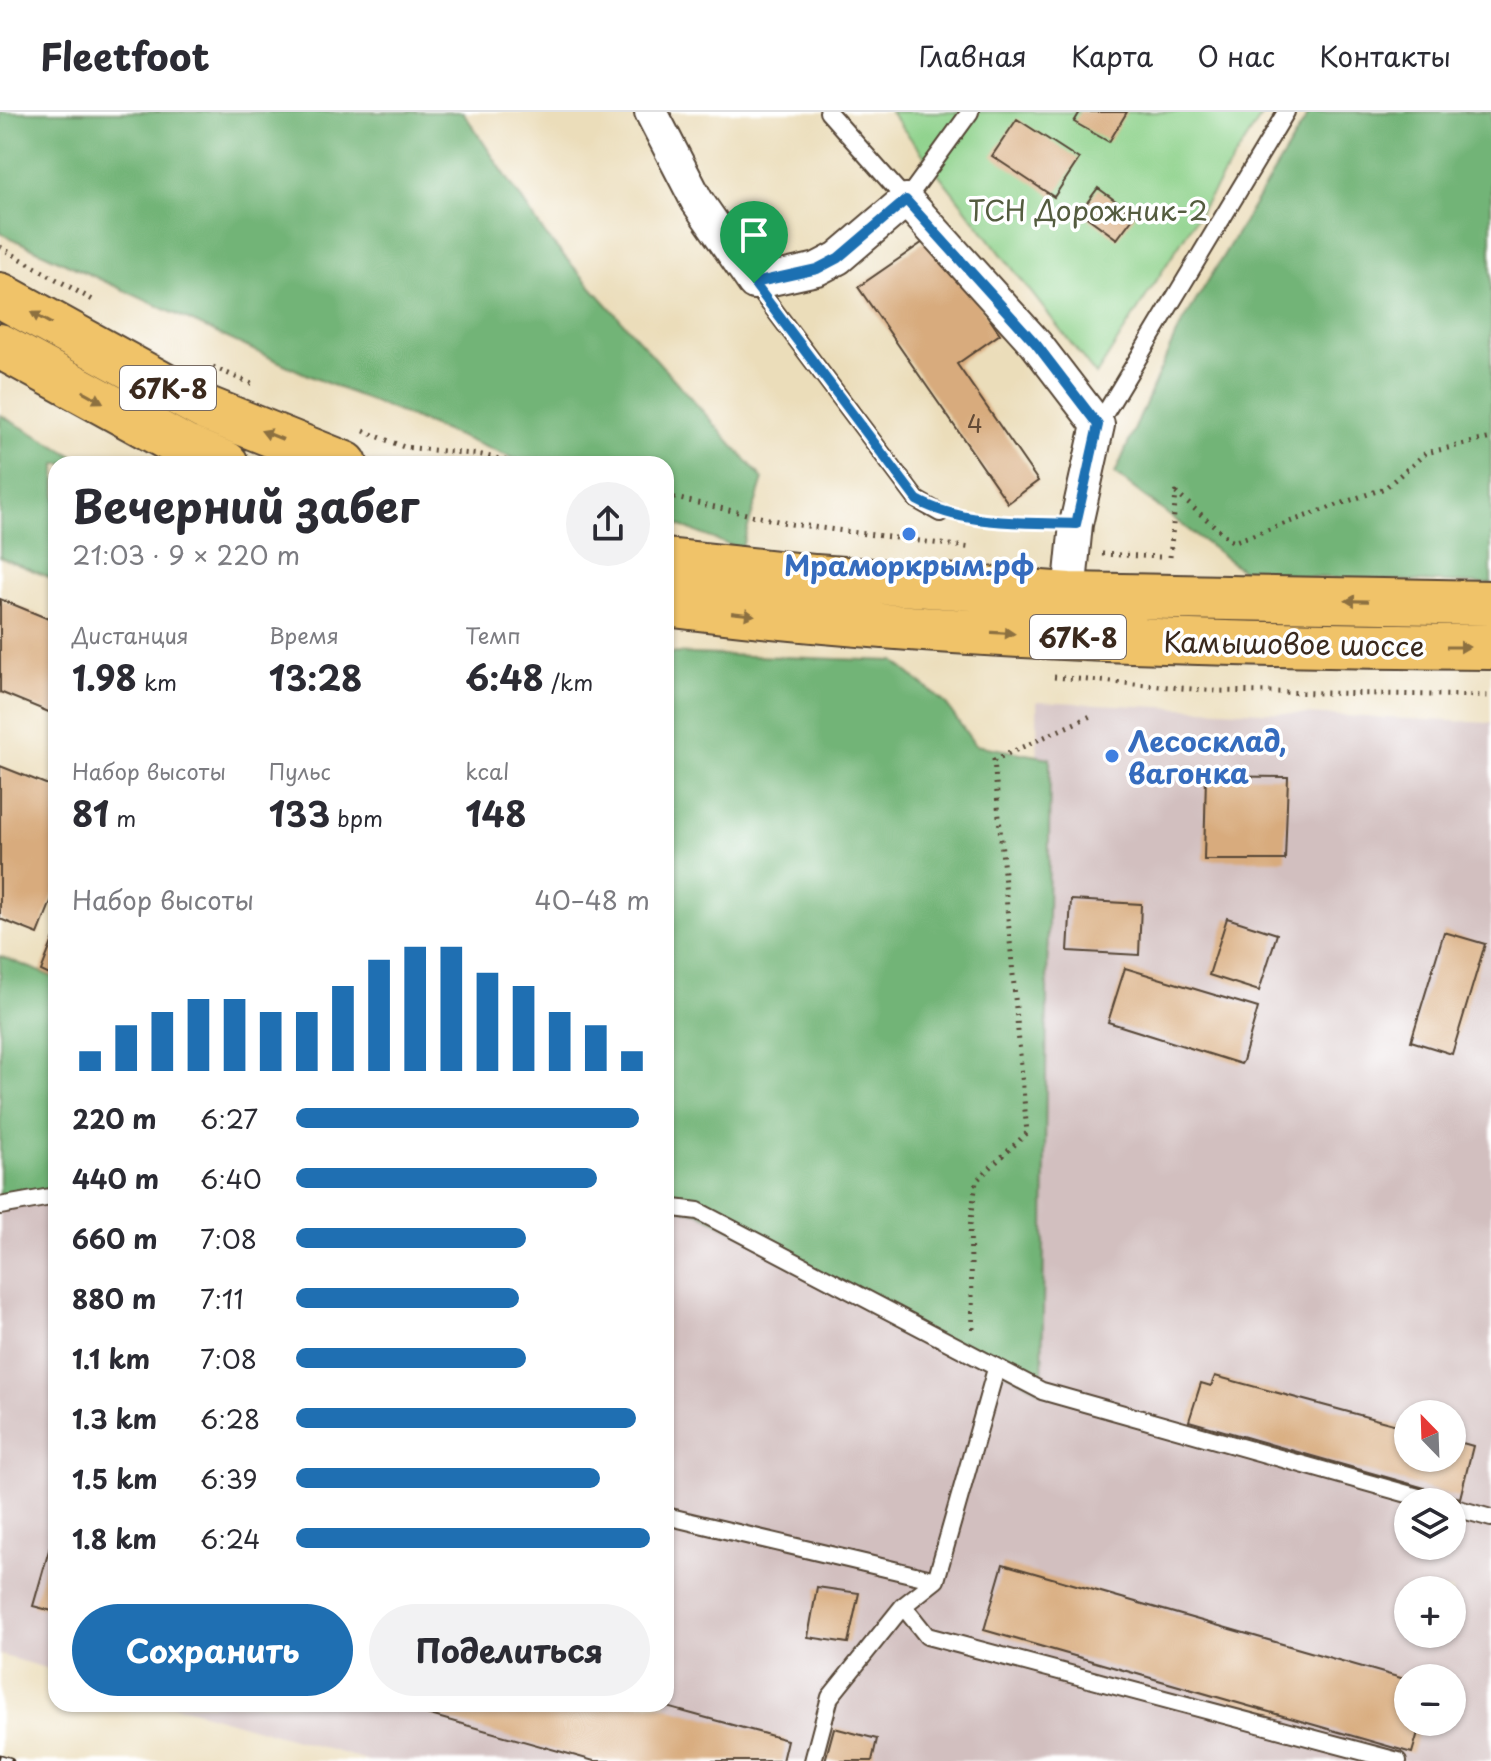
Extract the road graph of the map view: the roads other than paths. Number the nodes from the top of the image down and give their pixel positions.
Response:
1 (651, 112) edge
2 (828, 112) edge
3 (970, 112) edge
4 (1286, 112) edge
5 (906, 200) junction
6 (754, 283) junction
7 (0, 295) edge
8 (0, 346) edge
9 (1098, 425) junction
10 (353, 447) edge
11 (206, 456) edge
12 (940, 513) road end
13 (674, 562) edge
14 (1069, 595) junction
15 (1491, 603) edge
16 (674, 605) edge
17 (1491, 647) edge
18 (48, 1197) edge
19 (0, 1206) edge
20 (674, 1208) edge
21 (996, 1369) junction
22 (1394, 1490) edge
23 (1466, 1511) edge
24 (674, 1518) edge
25 (1491, 1518) edge
26 (936, 1580) junction
27 (903, 1606) junction
28 (813, 1761) edge
29 (1398, 1761) edge

1 - 6 street
2 - 5 lane
3 - 5 lane
4 - 9 lane
5 - 6 street
5 - 9 street
6 - 12 lane
10 -> 7 main road, 67К-8
8 -> 11 main road, 67К-8
9 - 14 street
13 - 14 main road, Камышовое шоссе / 67К-8
15 -> 14 main road, Камышовое шоссе / 67К-8
16 -> 17 main road, Камышовое шоссе / 67К-8
18 - 19 lane
20 - 21 lane
21 - 22 lane
21 - 26 lane
23 - 25 lane
24 - 26 lane
26 - 27 lane
27 - 28 lane
27 - 29 lane

